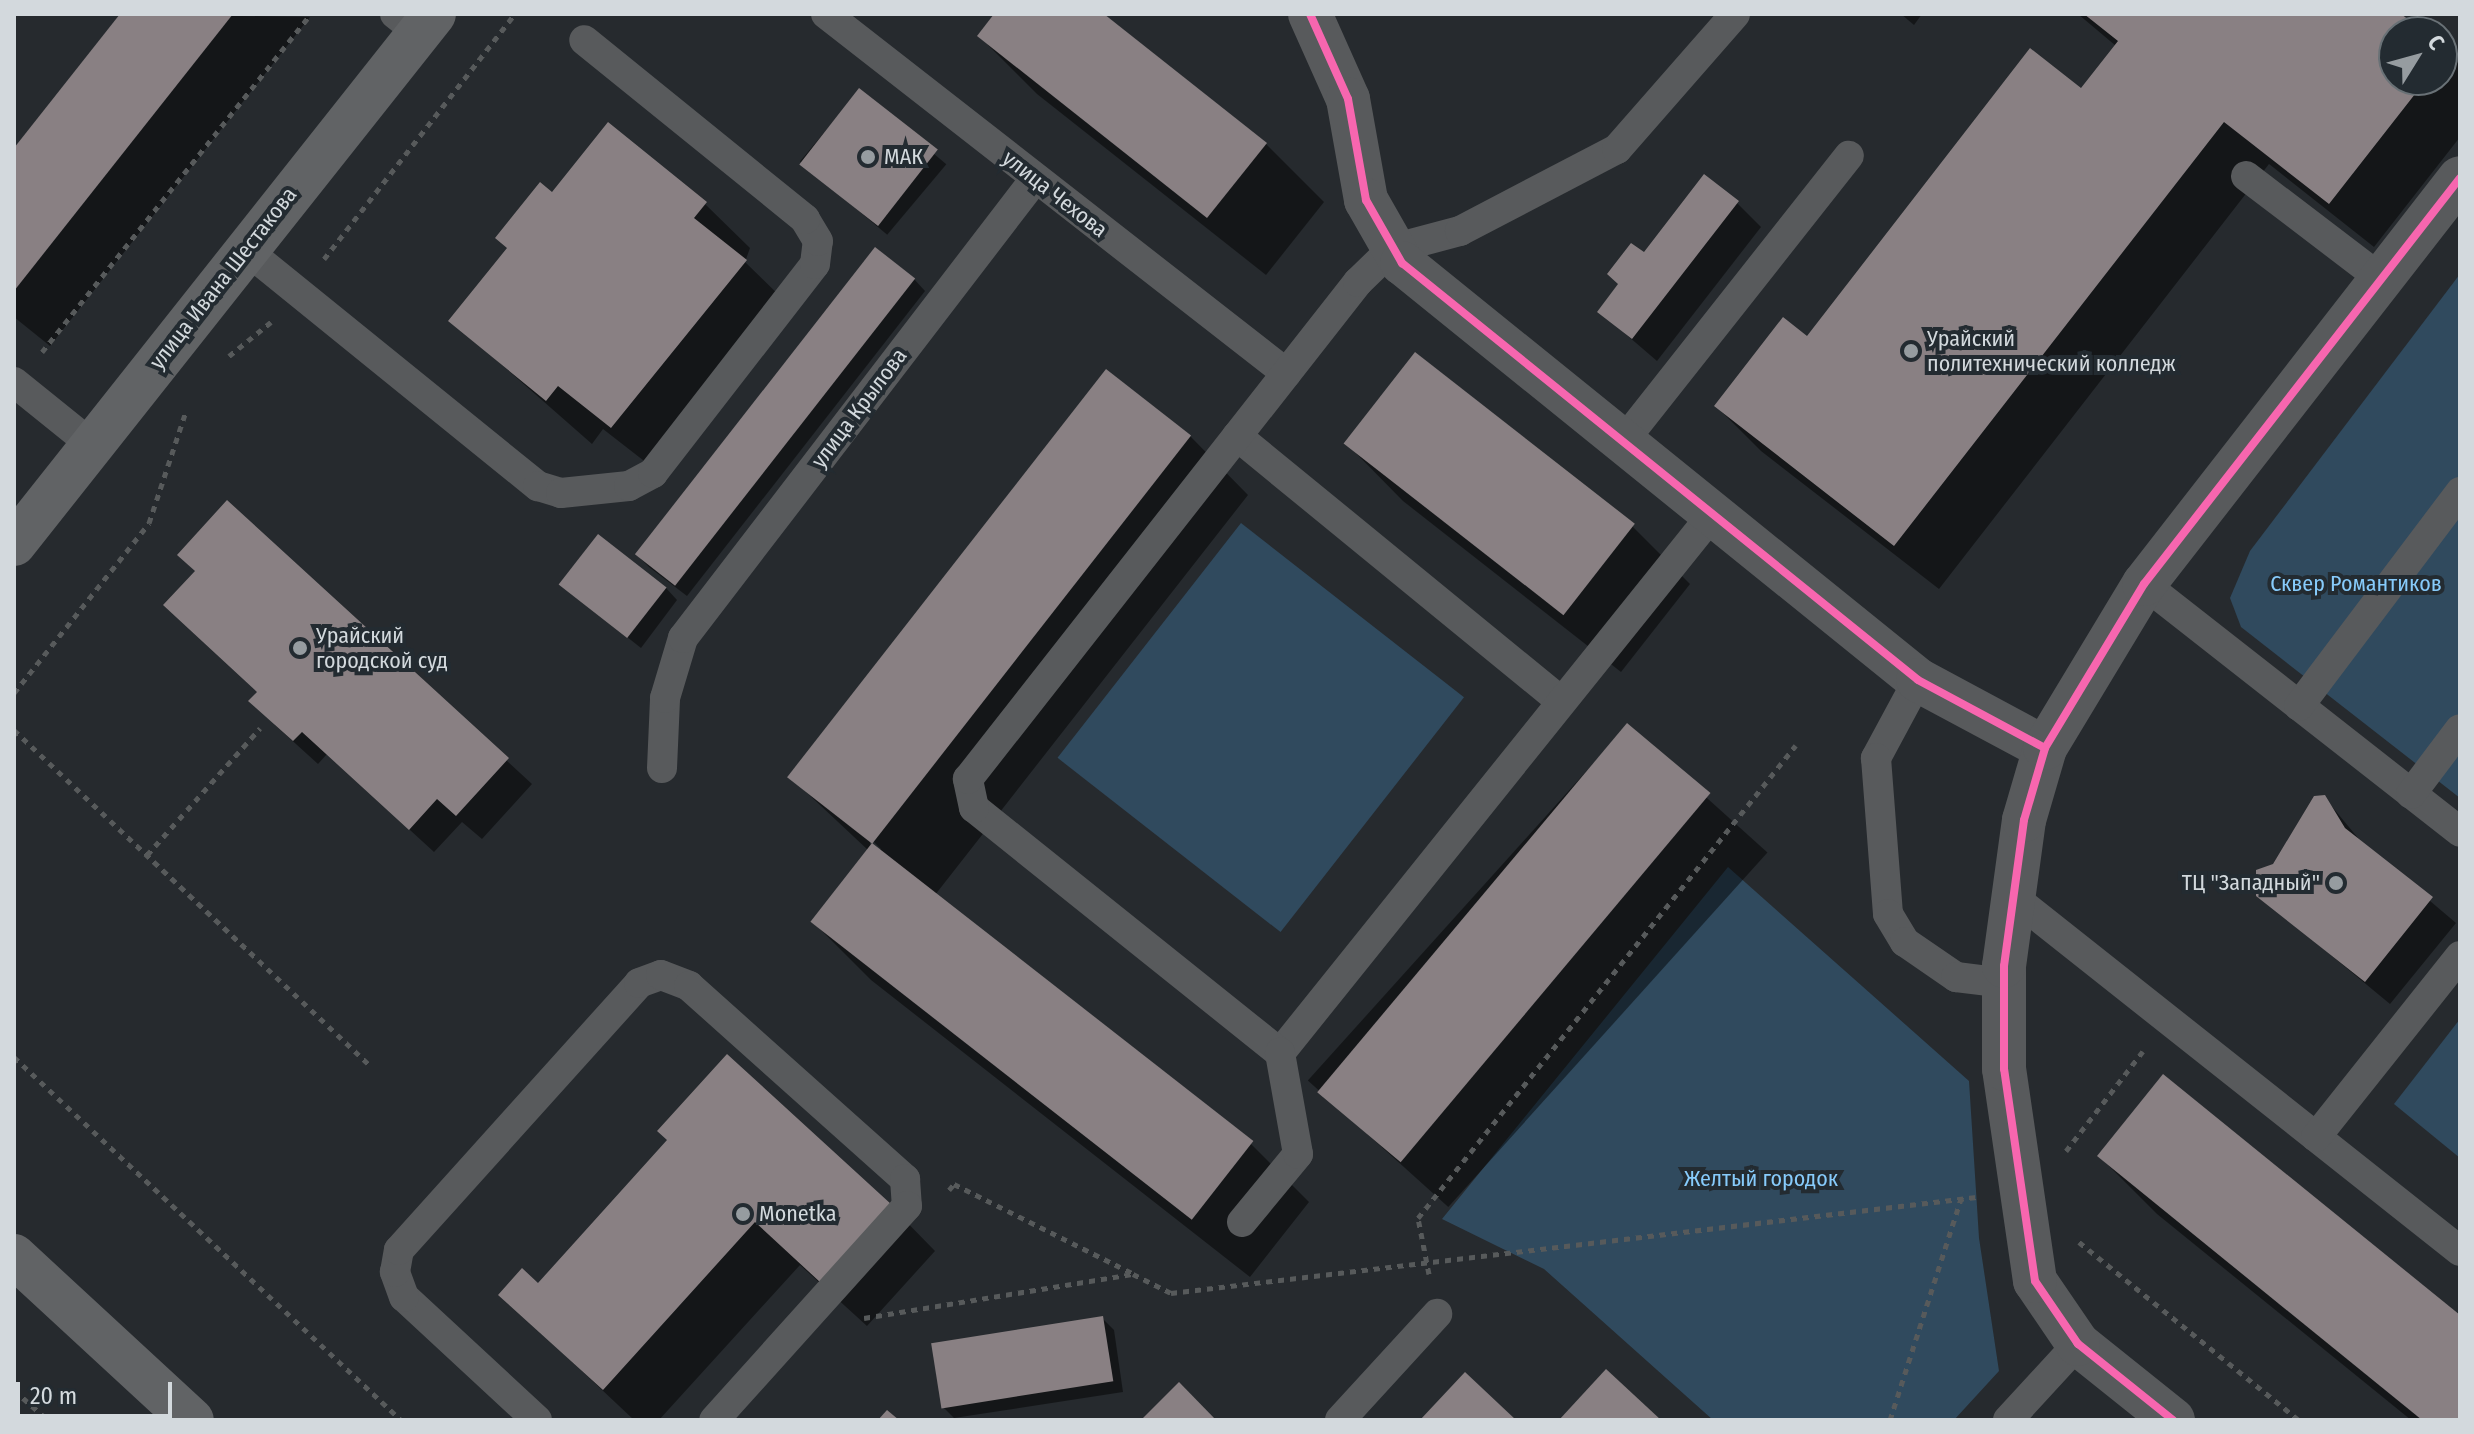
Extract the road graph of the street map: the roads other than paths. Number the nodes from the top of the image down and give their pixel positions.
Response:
1 (826, 14) edge
2 (1310, 14) edge
3 (1735, 14) edge
4 (416, 20) edge
5 (584, 40) dead end
6 (1849, 156) dead end
7 (2246, 176) dead end
8 (2460, 178) edge
9 (1035, 179) junction
10 (245, 249) junction
11 (1392, 249) junction
12 (2381, 279) junction
13 (1286, 373) junction
14 (16, 383) edge
15 (1237, 436) junction
16 (1622, 443) junction
17 (92, 445) junction
18 (2460, 492) edge
19 (1712, 515) junction
20 (14, 544) edge
21 (2144, 584) junction
22 (1918, 680) junction
23 (1560, 700) junction
24 (2299, 706) junction
25 (2460, 729) edge
26 (2045, 748) junction
27 (662, 768) dead end
28 (2411, 794) junction
29 (2460, 832) edge
30 (2012, 896) junction
31 (2460, 956) edge
32 (2004, 983) junction
33 (1280, 1053) junction
34 (2316, 1137) junction
35 (1242, 1222) dead end
36 (2460, 1251) edge
37 (14, 1256) edge
38 (1437, 1314) road end
39 (2078, 1344) junction
40 (192, 1420) edge
41 (537, 1420) edge
42 (714, 1420) edge
43 (1340, 1420) edge
44 (2008, 1420) edge
45 (2173, 1420) edge

1 - 9 lane, улица Чехова
2 - 11 street
3 - 11 lane
4 - 10 main road, улица Ивана Шестакова
5 - 10 lane
6 - 16 lane
7 - 12 lane
8 - 12 street
9 - 13 lane, улица Чехова
9 - 27 lane, улица Крылова
10 - 17 main road, улица Ивана Шестакова
11 - 13 lane
11 - 16 street
12 - 21 street
13 - 15 lane
14 - 17 lane
15 - 23 lane
15 - 33 lane
16 - 19 street
17 - 20 main road, улица Ивана Шестакова
18 - 24 lane
19 - 22 street
19 - 23 lane
21 - 24 lane
21 - 26 street
22 - 26 street
22 - 32 lane
23 - 33 lane
24 - 28 lane
25 - 28 lane
26 - 30 street
28 - 29 lane
30 - 32 street
30 - 34 lane
31 - 34 lane
32 - 39 street
33 - 35 lane
34 - 36 lane
37 - 40 main road
38 - 43 lane
39 - 44 lane
39 - 45 street
41 - 42 lane

